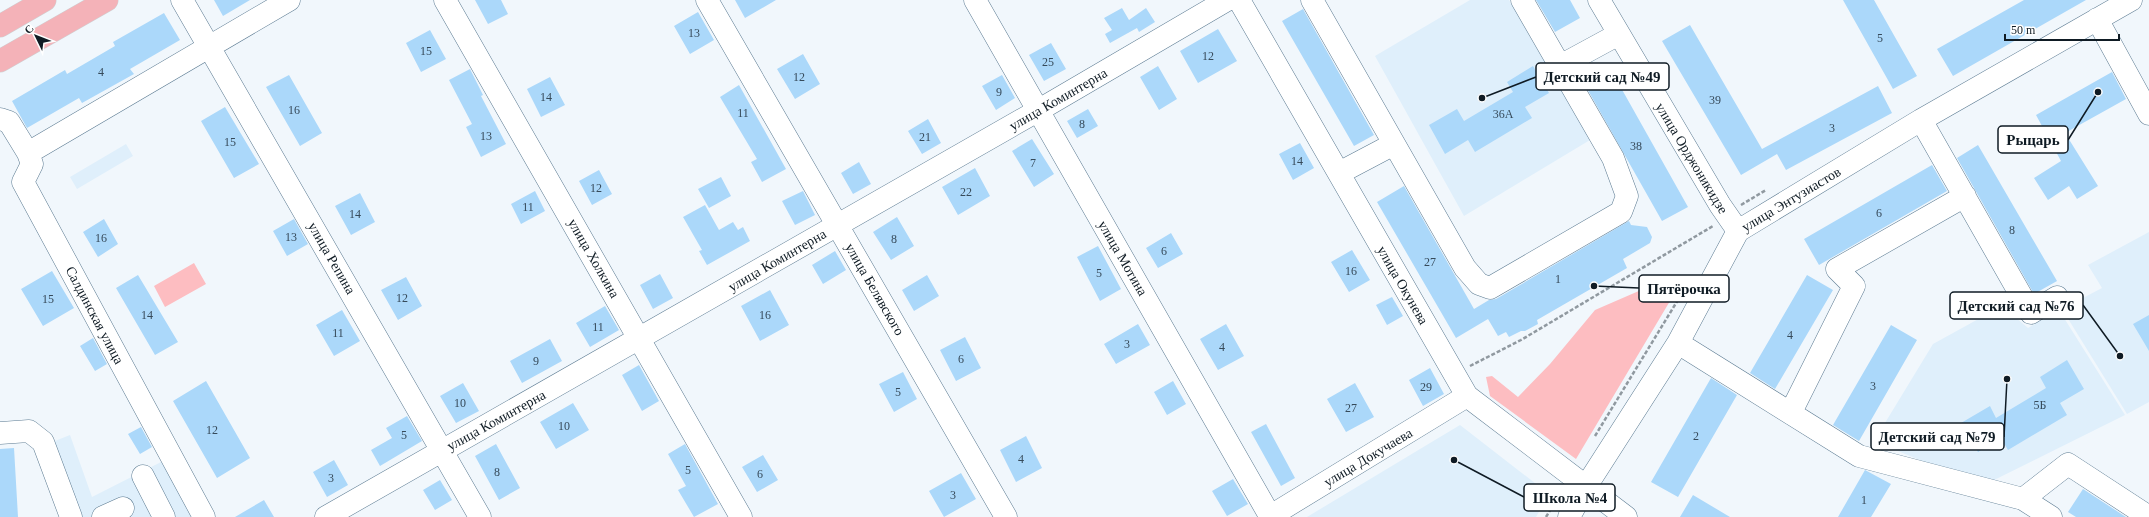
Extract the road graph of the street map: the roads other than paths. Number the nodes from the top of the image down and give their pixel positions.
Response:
1 (45, 0) edge
2 (107, 0) edge
3 (182, 0) edge
4 (289, 0) edge
5 (445, 0) edge
6 (707, 0) edge
7 (975, 0) edge
8 (1227, 0) edge
9 (1240, 0) edge
10 (1312, 0) edge
11 (1522, 0) edge
12 (1599, 0) edge
13 (2131, 0) edge
14 (2097, 19) junction
15 (0, 26) edge
16 (1619, 34) junction
17 (209, 46) junction
18 (0, 61) edge
19 (1560, 66) junction
20 (1039, 110) junction
21 (2149, 114) edge
22 (0, 119) edge
23 (1922, 120) junction
24 (1394, 144) junction
25 (28, 153) junction
26 (1339, 173) junction
27 (1965, 196) junction
28 (838, 225) junction
29 (1733, 225) junction
30 (2057, 297) dead end
31 (640, 339) junction
32 (1678, 343) junction
33 (1467, 396) junction
34 (1791, 412) junction
35 (0, 433) edge
36 (443, 450) junction
37 (143, 476) dead end
38 (1585, 488) junction
39 (2022, 499) junction
40 (71, 517) edge
41 (164, 517) edge
42 (204, 517) edge
43 (326, 517) edge
44 (480, 517) edge
45 (741, 517) edge
46 (1006, 517) edge
47 (1270, 517) edge
48 (1569, 517) edge
49 (1626, 517) edge
50 (2050, 517) edge
51 (2149, 517) edge

1 - 15 main road
2 - 18 main road
3 - 17 street, улица Репина
4 - 17 street
5 - 31 street, улица Холкина
6 - 28 street, улица Белявского
7 - 20 street, улица Мотина
8 - 20 street, улица Коминтерна
9 - 26 street, улица Окунева
10 - 24 street
11 - 19 street
12 - 16 street, улица Орджоникидзе
13 - 14 street, улица Энтузиастов
14 - 21 street
14 - 23 street, улица Энтузиастов
16 - 19 street
16 - 29 street, улица Орджоникидзе
17 - 25 street
17 - 36 street, улица Репина
19 - 24 street
20 - 28 street, улица Коминтерна
20 - 47 street, улица Мотина
22 - 25 street, Салдинская улица
23 - 27 street
23 - 29 street, улица Энтузиастов
24 - 26 street
25 - 42 street, Салдинская улица
26 - 33 street, улица Окунева
27 - 30 street
27 - 34 street
28 - 31 street, улица Коминтерна
28 - 46 street, улица Белявского
29 - 32 street, улица Энтузиастов
31 - 36 street, улица Коминтерна
31 - 45 street, улица Холкина
32 - 34 street
32 - 38 street, улица Энтузиастов
33 - 38 street, улица Окунева
33 - 47 street, улица Докучаева
34 - 39 street
35 - 40 street
36 - 43 street, улица Коминтерна
36 - 44 street, улица Репина
37 - 41 street
38 - 48 street, улица Энтузиастов
38 - 49 street, улица Окунева
39 - 50 street
39 - 51 street

